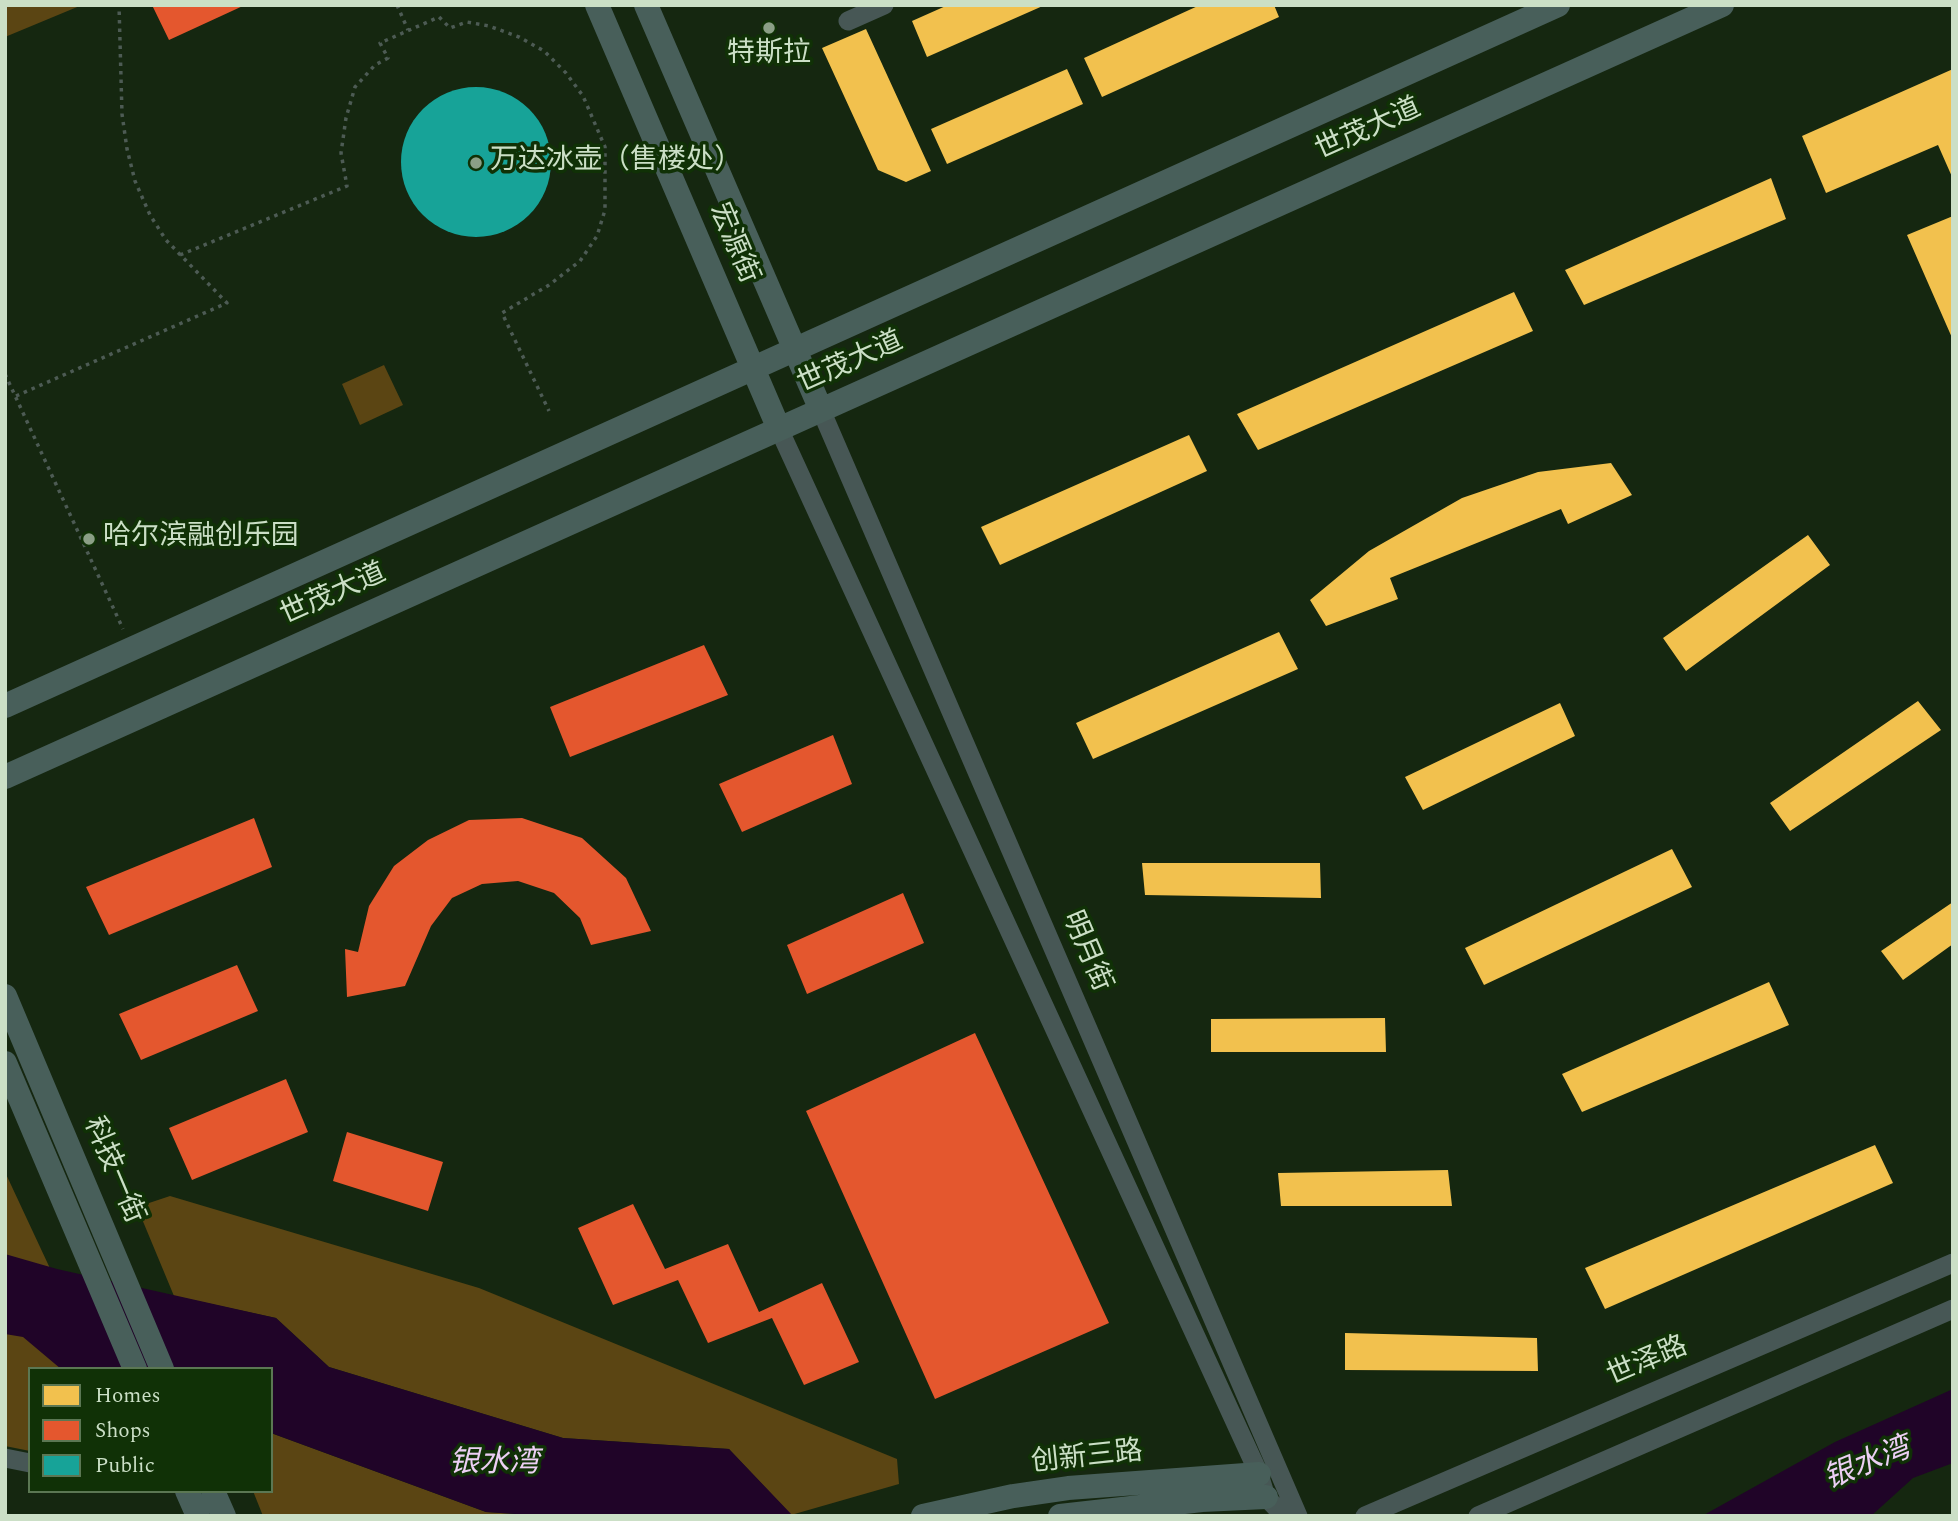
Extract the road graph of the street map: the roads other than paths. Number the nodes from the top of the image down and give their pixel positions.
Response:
1 (597, 5) edge
2 (646, 5) edge
3 (884, 5) edge
4 (1558, 5) edge
5 (1722, 5) edge
6 (848, 21) dead end
7 (794, 349) junction
8 (753, 368) junction
9 (821, 410) junction
10 (779, 429) junction
11 (5, 706) edge
12 (5, 777) edge
13 (5, 996) edge
14 (5, 1063) edge
15 (1953, 1263) edge
16 (1953, 1309) edge
17 (134, 1367) edge
18 (161, 1367) edge
19 (5, 1458) edge
20 (28, 1463) edge
21 (1262, 1485) junction
22 (186, 1493) edge
23 (214, 1493) edge
24 (198, 1516) edge
25 (224, 1516) edge
26 (923, 1516) edge
27 (1060, 1516) edge
28 (1284, 1516) edge
29 (1298, 1516) edge
30 (1365, 1516) edge
31 (1478, 1516) edge

1 - 8 main road, 宏源街
2 - 7 main road, 宏源街
3 - 6 street
4 - 7 main road, 世茂大道
5 - 9 main road, 世茂大道
7 - 8 main road, 世茂大道
7 - 9 main road, 宏源街
8 - 10 main road, 宏源街
8 - 11 main road, 世茂大道
9 - 10 main road, 世茂大道
9 - 29 street, 明月街
10 - 12 main road, 世茂大道
10 - 21 street
13 - 18 main road, 科技一街
14 - 17 main road, 科技一街
15 - 30 street, 世泽路
16 - 31 street
19 - 20 street
21 - 26 main road, 创新三路
21 - 27 main road, 创新三路
21 - 28 street
22 - 24 main road
23 - 25 main road

